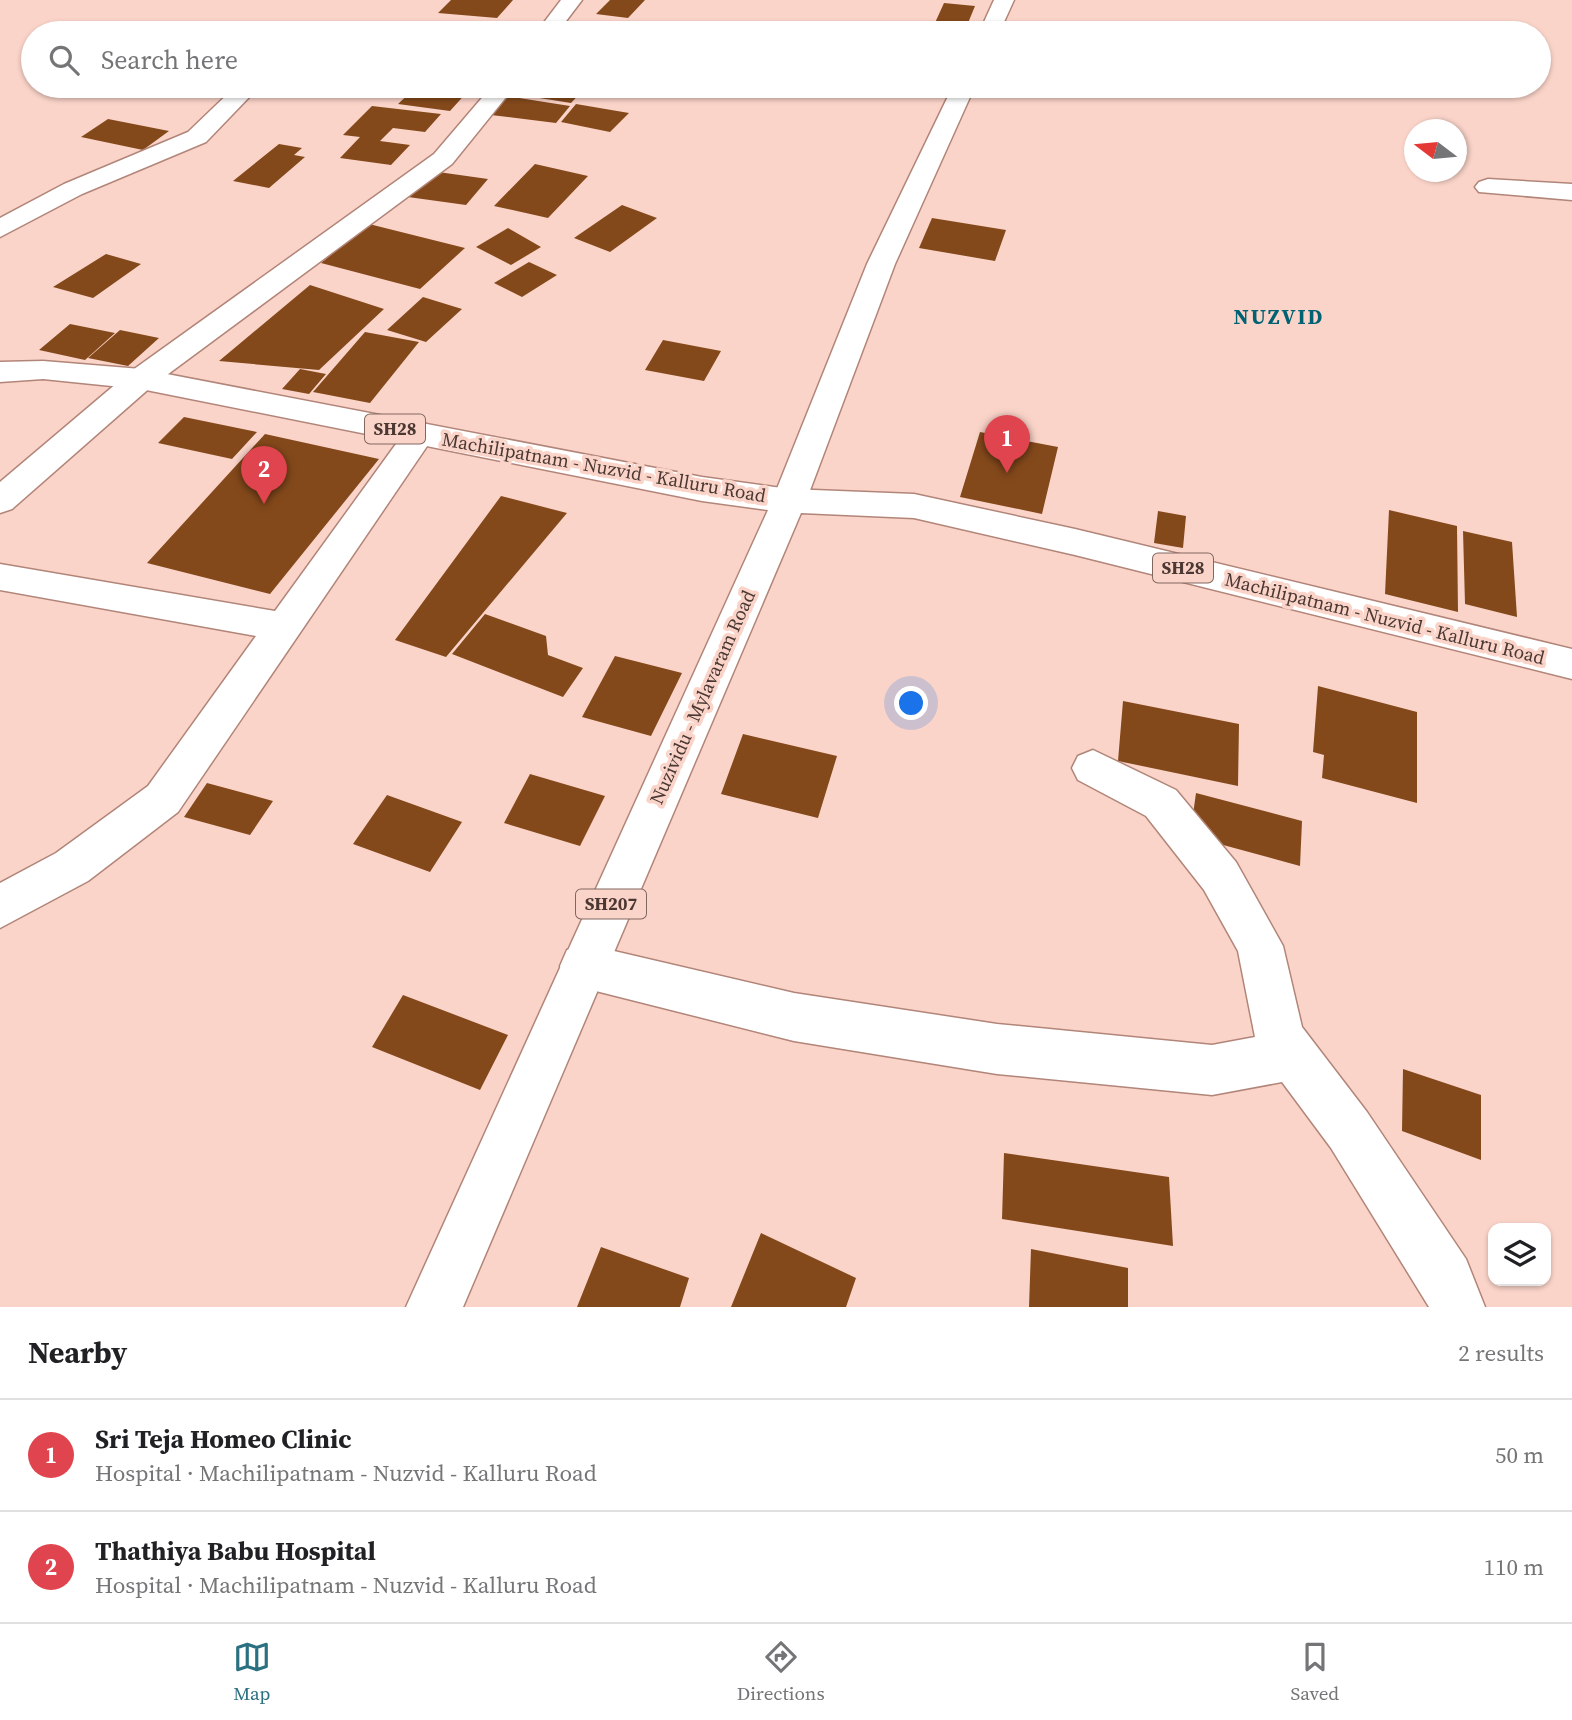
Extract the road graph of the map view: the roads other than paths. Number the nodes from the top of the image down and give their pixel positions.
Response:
1 (572, 0) edge
2 (1004, 0) edge
3 (555, 21) edge
4 (994, 21) edge
5 (237, 98) edge
6 (494, 98) edge
7 (958, 98) edge
8 (1488, 187) dead end
9 (1572, 192) edge
10 (0, 229) edge
11 (0, 372) edge
12 (141, 379) junction
13 (420, 433) junction
14 (789, 500) junction
15 (0, 501) edge
16 (0, 577) edge
17 (286, 627) junction
18 (1572, 664) edge
19 (1093, 768) dead end
20 (0, 907) edge
21 (584, 966) junction
22 (1292, 1055) junction
23 (434, 1307) edge
24 (1457, 1307) edge

1 - 3 street
2 - 4 street
5 - 10 street
6 - 12 street
7 - 14 street, Nuzividu - Mylavaram Road
8 - 9 street
11 - 12 street, Machilipatnam - Nuzvid - Kalluru Road / SH28
12 - 13 street, Machilipatnam - Nuzvid - Kalluru Road / SH28
12 - 15 street
13 - 14 street, Machilipatnam - Nuzvid - Kalluru Road / SH28
13 - 17 street
14 - 18 street, Machilipatnam - Nuzvid - Kalluru Road / SH28
14 - 21 street, Nuzividu - Mylavaram Road / SH207
16 - 17 street
17 - 20 street
19 - 22 street
21 - 22 street
21 - 23 street, Nuzividu - Mylavaram Road / SH207
22 - 24 street

